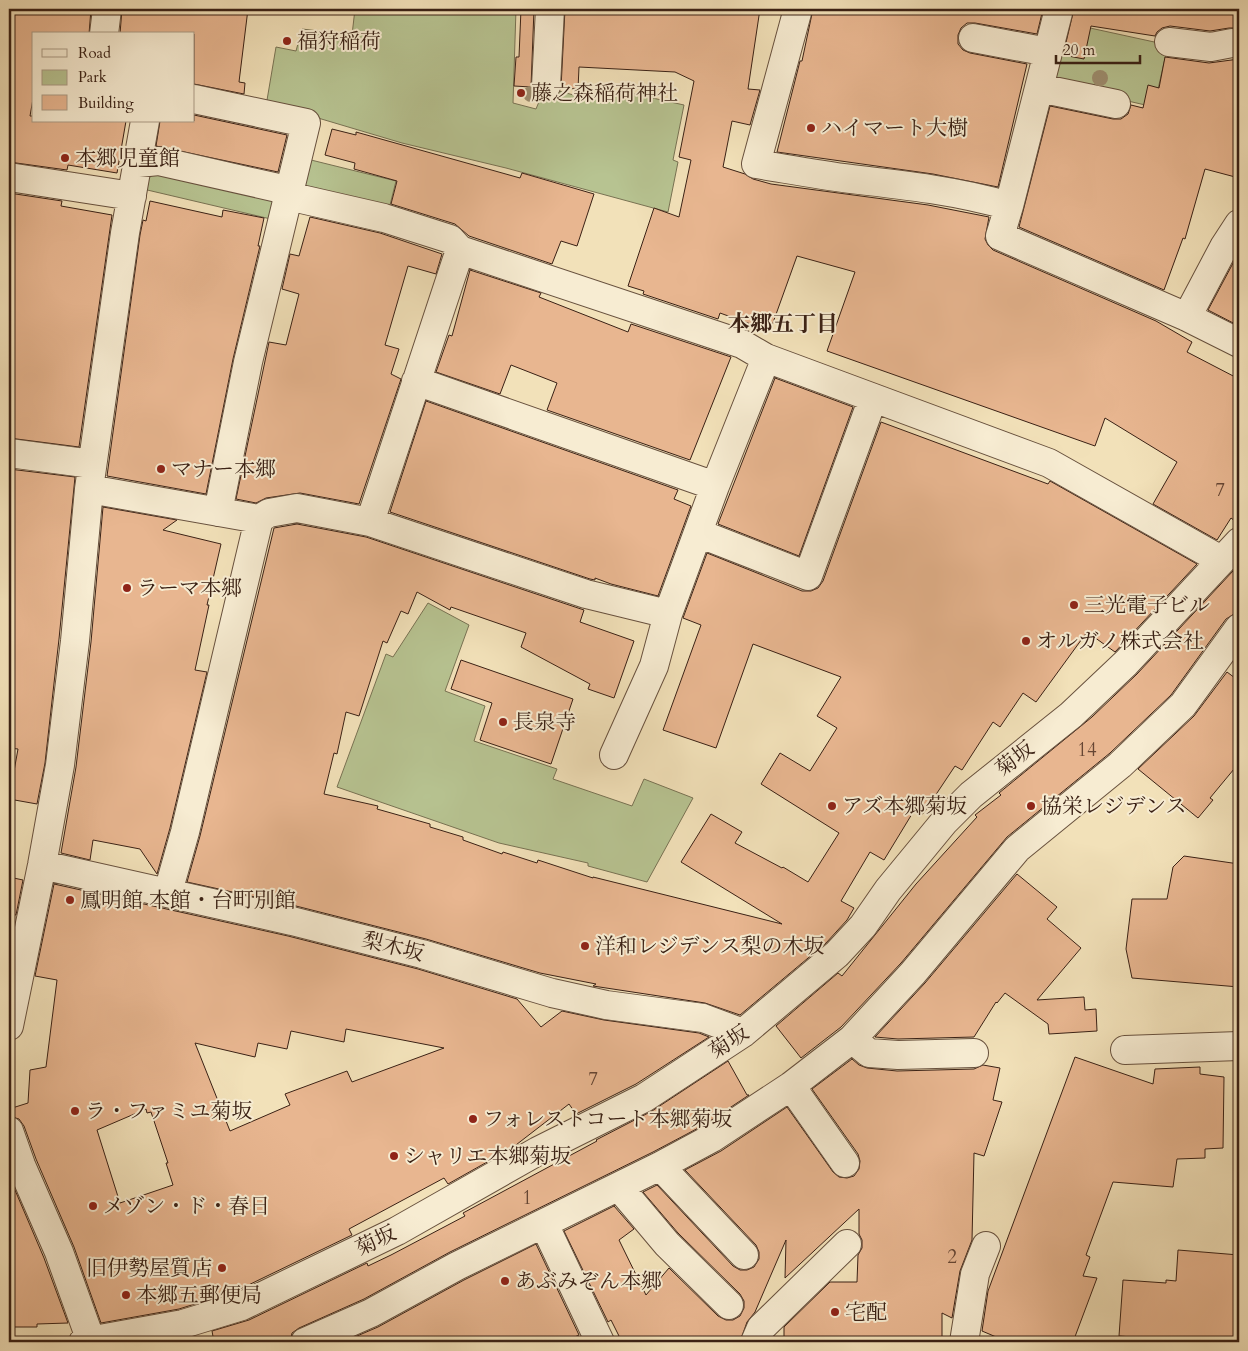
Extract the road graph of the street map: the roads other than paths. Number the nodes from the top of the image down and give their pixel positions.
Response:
1 (107, 9) edge
2 (550, 9) edge
3 (798, 9) edge
4 (1059, 9) edge
5 (104, 32) edge
6 (973, 38) dead end
7 (1169, 42) dead end
8 (1239, 44) edge
9 (1048, 52) junction
10 (546, 86) dead end
11 (1039, 88) junction
12 (195, 99) edge
13 (1116, 104) dead end
14 (145, 122) edge
15 (138, 164) junction
16 (9, 177) edge
17 (132, 196) junction
18 (288, 196) junction
19 (1010, 206) junction
20 (1239, 224) edge
21 (460, 250) junction
22 (1187, 317) junction
23 (1239, 343) edge
24 (766, 358) junction
25 (416, 381) junction
26 (873, 398) junction
27 (9, 453) edge
28 (91, 476) junction
29 (715, 486) junction
30 (218, 512) junction
31 (259, 519) junction
32 (370, 522) junction
33 (698, 534) junction
34 (1233, 552) edge
35 (668, 614) junction
36 (1239, 628) edge
37 (614, 755) dead end
38 (42, 865) junction
39 (168, 892) junction
40 (13, 978) edge
41 (9, 1026) edge
42 (743, 1034) junction
43 (852, 1039) junction
44 (1239, 1046) edge
45 (1125, 1050) dead end
46 (974, 1053) dead end
47 (790, 1086) junction
48 (9, 1131) edge
49 (845, 1163) dead end
50 (660, 1166) junction
51 (619, 1187) junction
52 (544, 1224) junction
53 (847, 1244) dead end
54 (986, 1246) dead end
55 (744, 1255) dead end
56 (729, 1305) dead end
57 (311, 1341) edge
58 (87, 1342) edge
59 (600, 1342) edge
60 (754, 1342) edge
61 (964, 1342) edge

1 - 5 street
2 - 10 street
3 - 19 street
4 - 9 street
6 - 9 street
7 - 8 street
9 - 11 street
11 - 13 street
11 - 19 street
12 - 18 street
14 - 15 street
15 - 17 street
15 - 18 street
16 - 17 street
17 - 28 street
18 - 21 street
18 - 30 street
19 - 22 street
20 - 22 street
21 - 24 street
21 - 25 street
22 - 23 street
24 - 26 street
24 - 29 street
25 - 29 street
25 - 32 street
26 - 33 street
26 - 34 street
27 - 28 street
28 - 30 street
28 - 38 street
29 - 33 street
30 - 31 street
31 - 32 street
31 - 39 street
32 - 35 street
33 - 35 street
34 - 42 street, 菊坂
35 - 37 street
36 - 43 street
38 - 39 street, 梨木坂
38 - 40 street
39 - 42 street, 梨木坂
40 - 41 street
42 - 58 street, 菊坂
43 - 46 street
43 - 47 street
44 - 45 street
47 - 49 street
47 - 50 street
48 - 58 street
50 - 51 street
50 - 55 street
51 - 52 street
51 - 56 street
52 - 57 street
52 - 59 street
53 - 60 street
54 - 61 street

